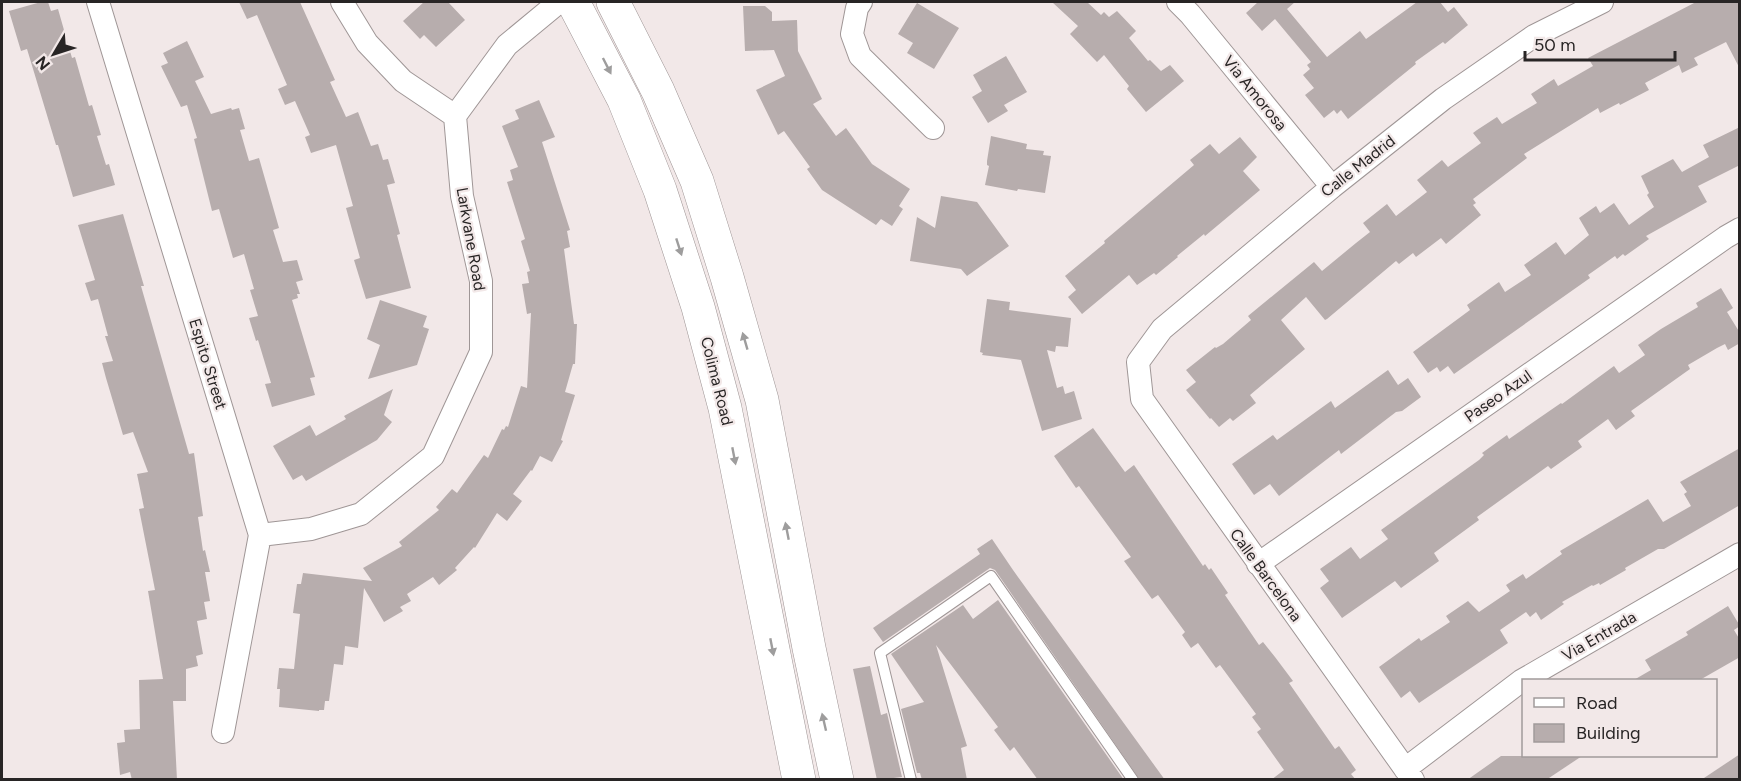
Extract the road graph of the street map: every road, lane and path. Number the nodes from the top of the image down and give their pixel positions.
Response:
1 (98, 2) edge
2 (342, 2) edge
3 (559, 2) edge
4 (573, 2) edge
5 (613, 2) edge
6 (861, 2) edge
7 (1178, 2) edge
8 (1602, 2) edge
9 (455, 116) junction
10 (933, 129) dead end
11 (1332, 187) junction
12 (1740, 230) edge
13 (1138, 362) joint
14 (260, 535) junction
15 (1740, 554) edge
16 (1258, 564) junction
17 (1524, 679) edge
18 (1522, 680) edge
19 (223, 732) dead end
20 (1409, 774) edge
21 (798, 780) edge
22 (837, 780) edge
23 (911, 780) edge
24 (1133, 780) edge

1 - 14 street, Espito Street
2 - 9 street
3 - 9 street
4 -> 21 main road, Colima Road
22 -> 5 main road
6 - 10 street
7 - 11 street, Via Amorosa
8 - 11 street, Calle Madrid
9 - 14 street, Larkvane Road
11 - 13 street, Calle Madrid
12 - 16 street, Paseo Azul
13 - 16 street, Calle Barcelona
14 - 19 street, Espito Street
15 - 17 street, Via Entrada
16 - 20 street, Calle Barcelona
18 - 20 street, Via Entrada
23 - 24 lane

